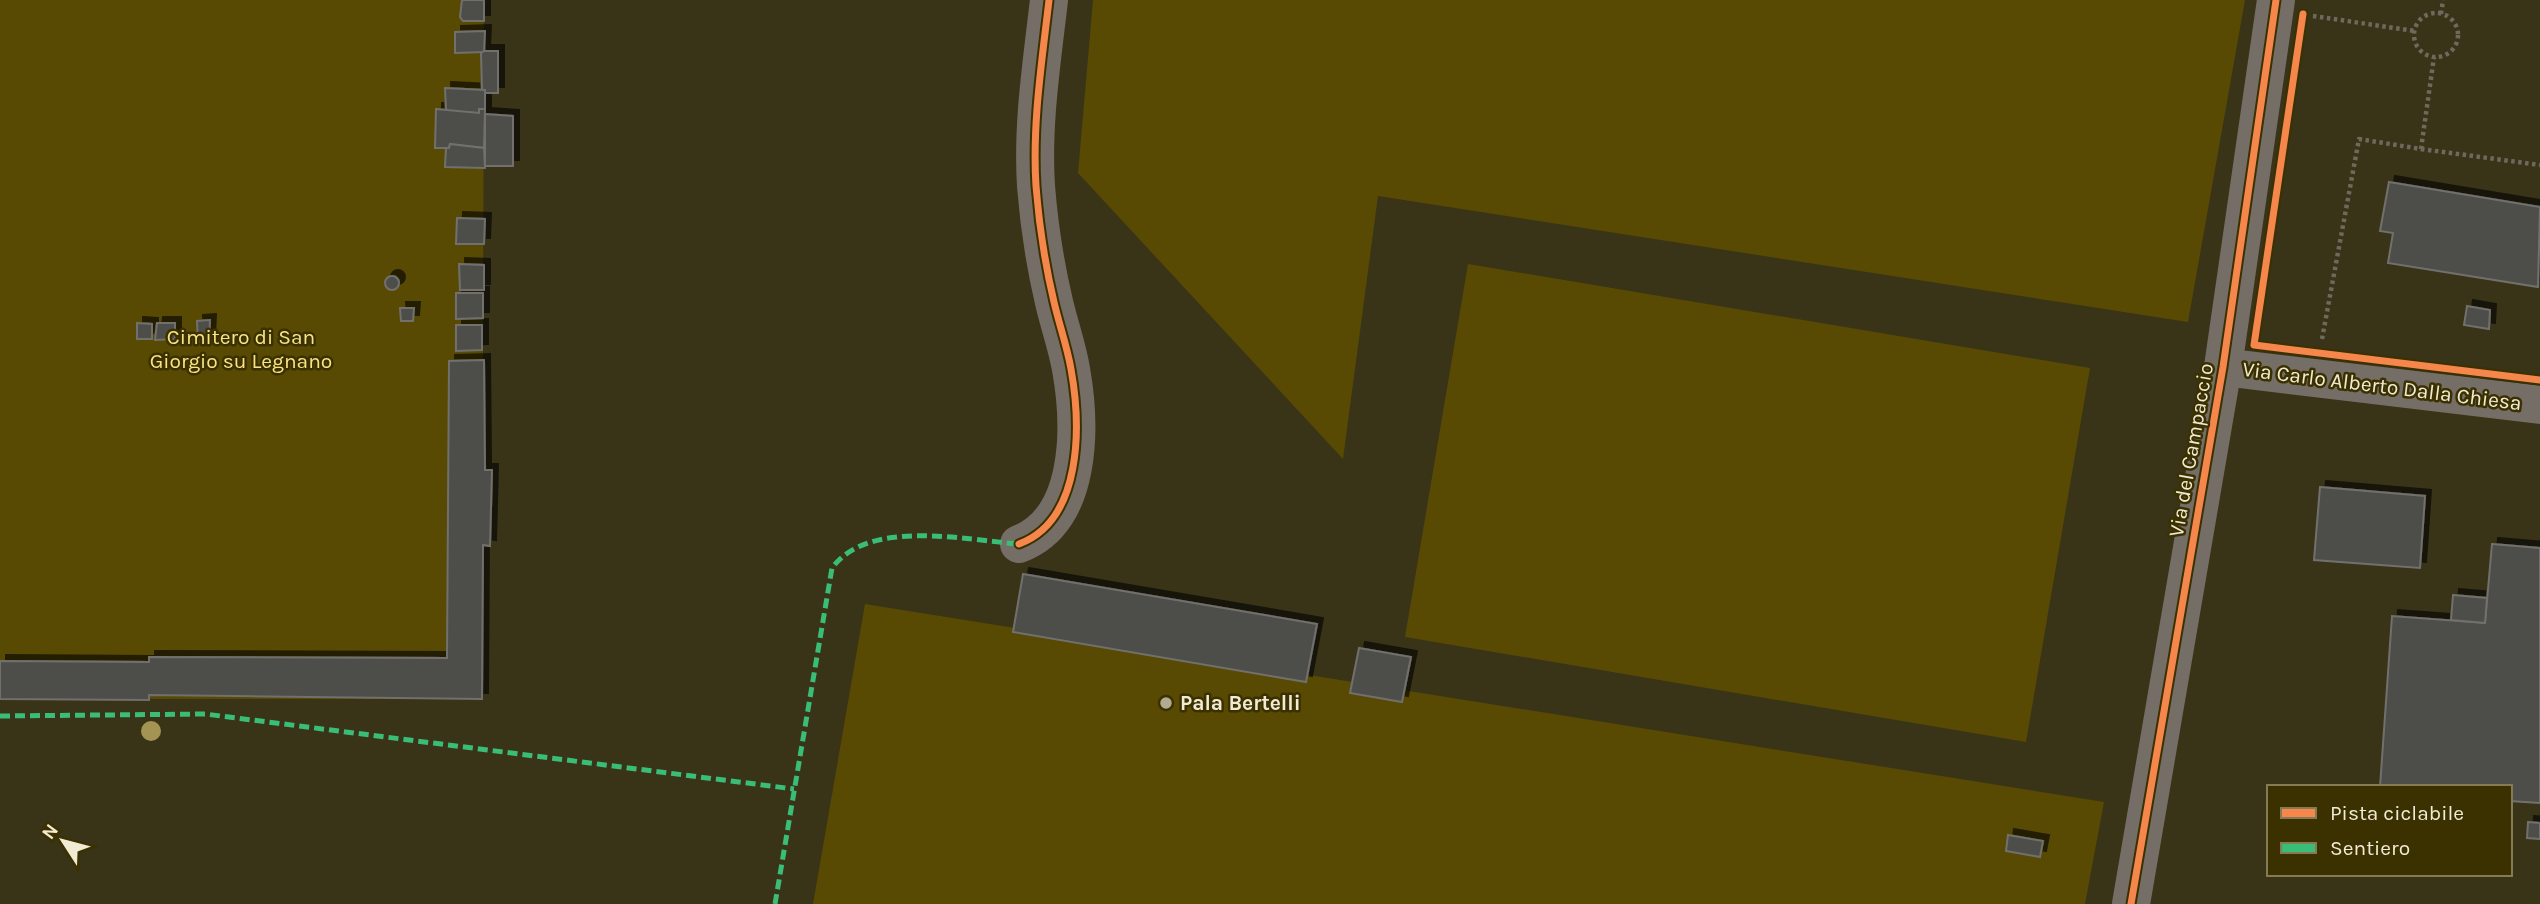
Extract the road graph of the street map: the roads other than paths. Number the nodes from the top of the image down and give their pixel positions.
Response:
1 (1049, 0) edge
2 (2275, 5) edge
3 (2223, 367) junction
4 (2540, 405) edge
5 (1019, 544) dead end
6 (2131, 904) edge

1 - 5 street
2 - 3 street, Via del Campaccio
3 - 4 street, Via Carlo Alberto Dalla Chiesa
3 - 6 street, Via del Campaccio

